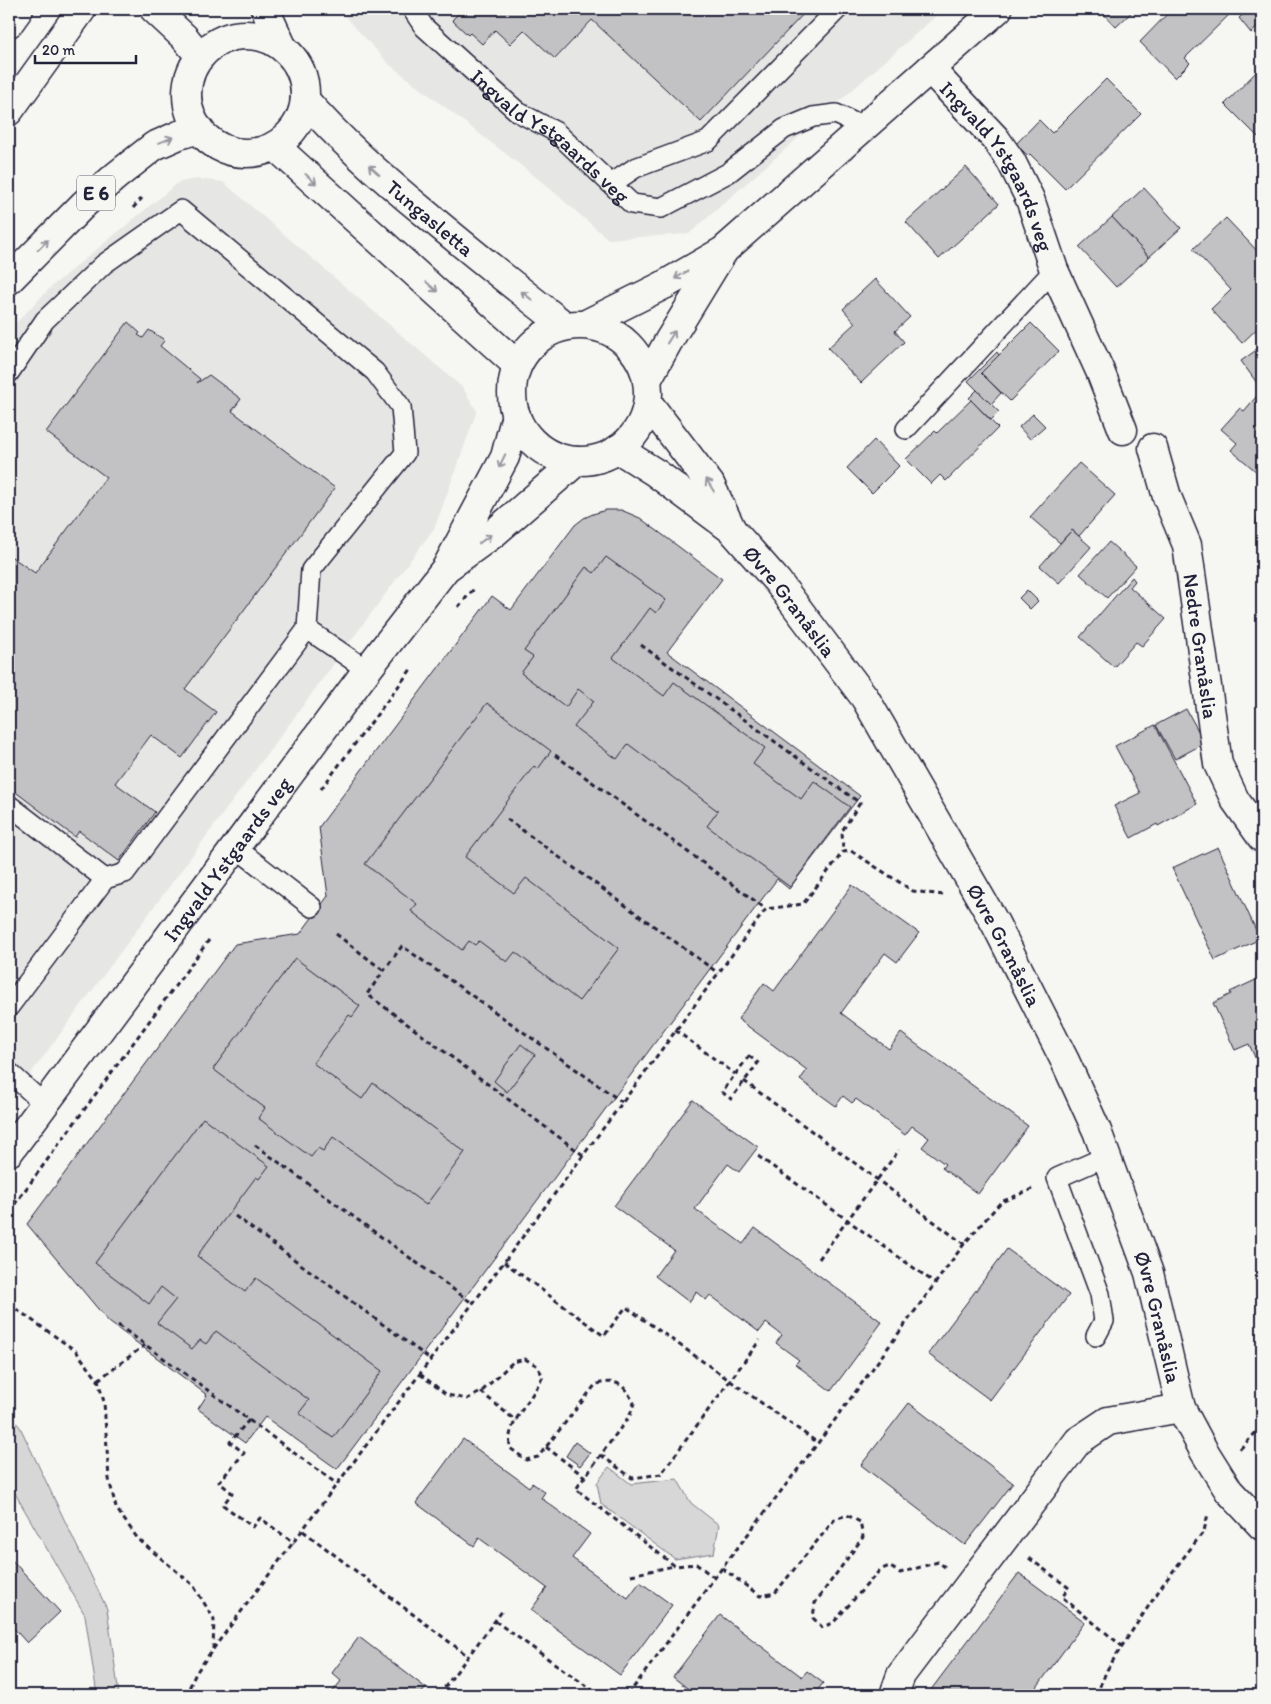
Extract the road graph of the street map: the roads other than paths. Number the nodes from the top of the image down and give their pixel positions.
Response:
1 (19, 9) edge
2 (82, 9) edge
3 (154, 9) edge
4 (266, 9) edge
5 (412, 9) edge
6 (838, 9) edge
7 (998, 9) edge
8 (9, 23) edge
9 (282, 46) junction
10 (200, 56) junction
11 (930, 69) junction
12 (305, 100) junction
13 (9, 111) edge
14 (863, 127) junction
15 (199, 129) junction
16 (275, 146) junction
17 (611, 184) junction
18 (723, 251) junction
19 (1054, 270) junction
20 (9, 280) edge
21 (576, 325) junction
22 (517, 365) junction
23 (9, 373) edge
24 (648, 391) junction
25 (516, 415) junction
26 (906, 429) dead end
27 (1123, 430) dead end
28 (1153, 448) dead end
29 (618, 449) junction
30 (577, 461) junction
31 (732, 529) junction
32 (446, 568) junction
33 (307, 629) junction
34 (368, 670) junction
35 (9, 805) edge
36 (1262, 838) edge
37 (235, 847) junction
38 (105, 879) junction
39 (312, 907) dead end
40 (9, 1007) edge
41 (9, 1072) edge
42 (44, 1104) junction
43 (9, 1152) edge
44 (1107, 1156) junction
45 (1096, 1336) dead end
46 (1182, 1408) junction
47 (1262, 1526) edge
48 (894, 1695) edge

1 - 8 main road
2 - 13 main road
3 - 10 main road
4 - 9 main road
5 - 17 lane, Ingvald Ystgaards veg
6 - 17 lane
7 - 11 main road, Ingvald Ystgaards veg
9 - 10 main road
9 - 12 main road
10 - 15 main road
11 - 14 main road, Ingvald Ystgaards veg
11 - 19 main road, Ingvald Ystgaards veg
12 - 16 main road
21 -> 12 main road, Tungasletta
14 - 17 lane, Ingvald Ystgaards veg
14 - 18 main road, Ingvald Ystgaards veg
15 - 16 main road
20 -> 15 main road, E 6
16 -> 22 main road
18 -> 21 main road, Ingvald Ystgaards veg
24 -> 18 main road, Ingvald Ystgaards veg
19 - 26 lane, Ingvald Ystgaards veg
19 - 27 main road, Ingvald Ystgaards veg
21 - 22 main road
21 - 24 main road
22 - 25 main road
23 - 33 lane
24 - 29 main road
31 -> 24 main road, Øvre Granåslia
25 - 30 main road
25 -> 32 main road, Ingvald Ystgaards veg
28 - 36 main road, Nedre Granåslia
29 - 30 main road
29 - 31 main road, Øvre Granåslia
32 -> 30 main road, Ingvald Ystgaards veg
31 - 44 main road, Øvre Granåslia
32 - 34 main road, Ingvald Ystgaards veg
33 - 34 lane
33 - 38 lane
34 - 37 main road, Ingvald Ystgaards veg
35 - 38 lane
37 - 39 lane
37 - 42 main road, Ingvald Ystgaards veg
38 - 40 lane
41 - 42 lane
42 - 43 main road, Ingvald Ystgaards veg
44 - 45 lane
44 - 46 main road, Øvre Granåslia
46 - 47 main road, Øvre Granåslia
46 - 48 main road, Øvre Granåslia

